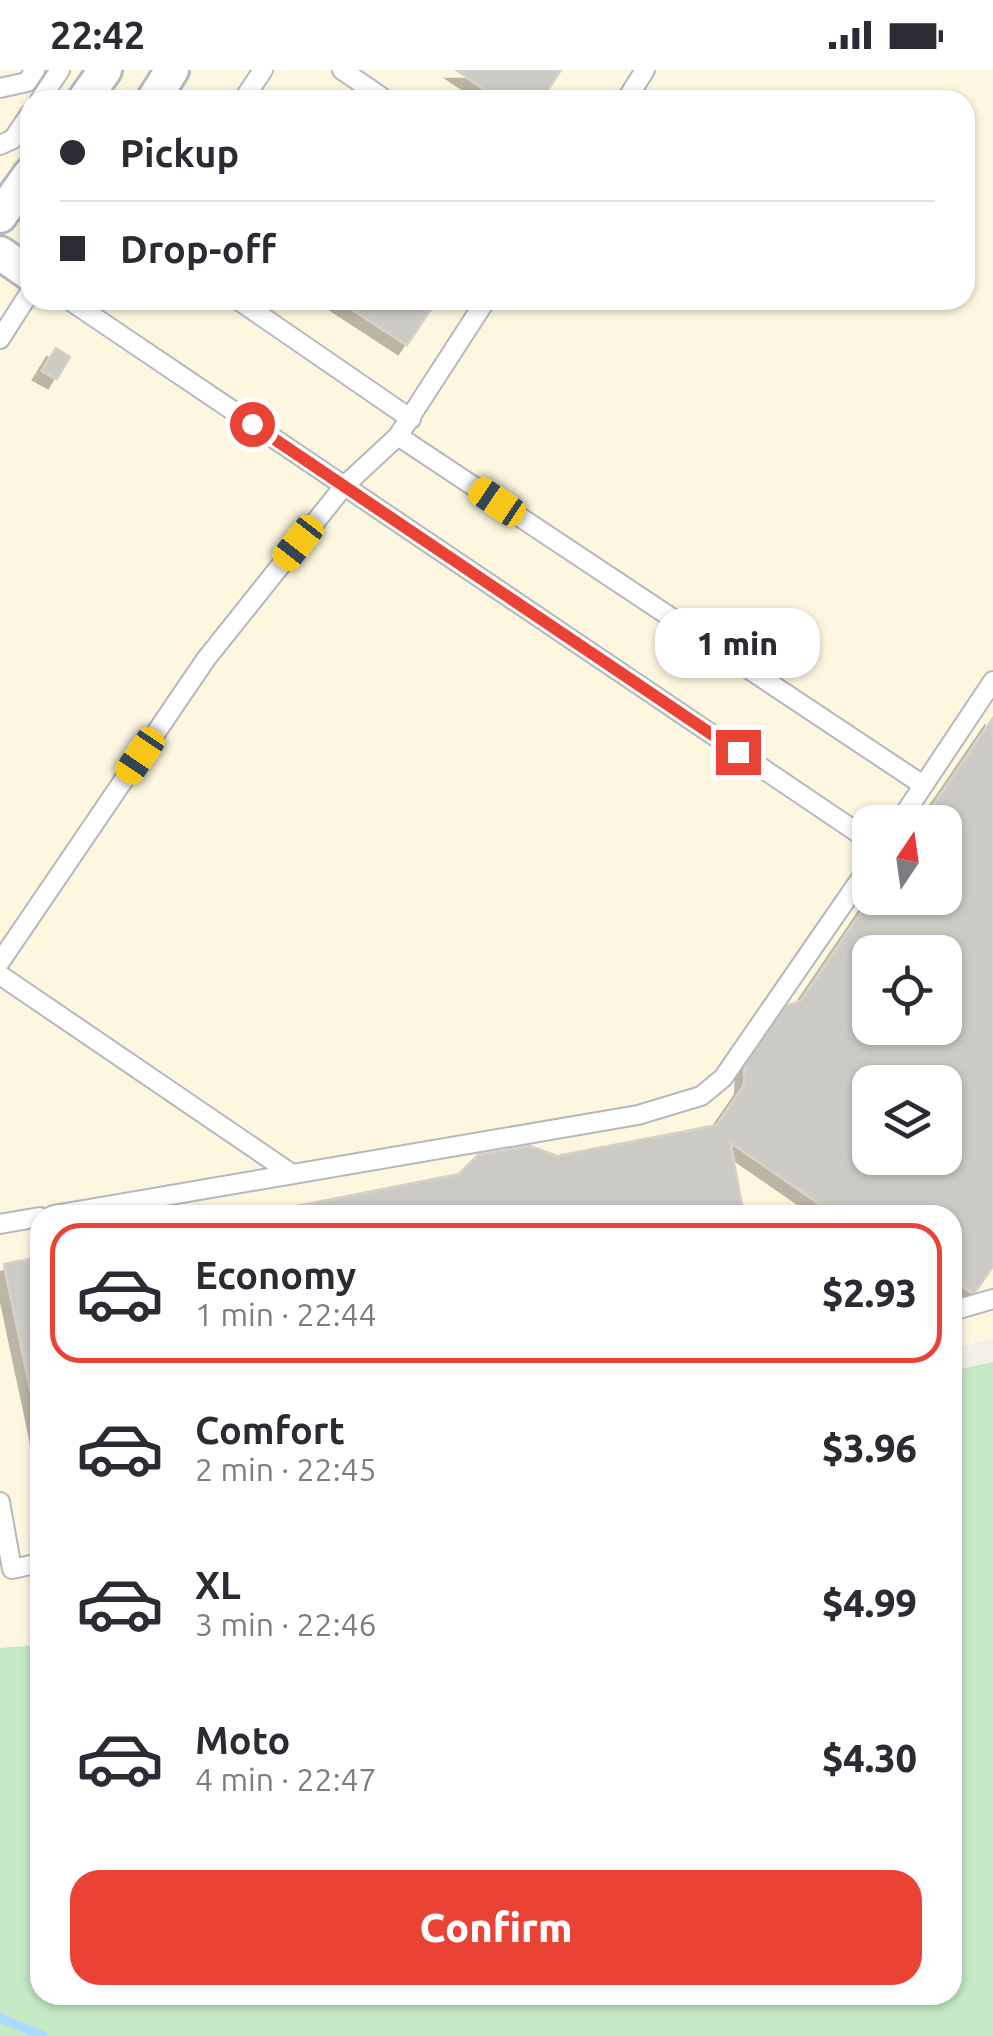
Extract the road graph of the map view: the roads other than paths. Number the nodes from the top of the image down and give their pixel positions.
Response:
1 (35, 70) edge
2 (342, 70) edge
3 (0, 88) edge
4 (371, 90) edge
5 (20, 129) edge
6 (0, 146) edge
7 (20, 188) edge
8 (0, 216) edge
9 (20, 308) edge
10 (84, 310) edge
11 (267, 310) edge
12 (480, 310) edge
13 (0, 339) edge
14 (411, 418) junction
15 (398, 436) junction
16 (344, 486) junction
17 (993, 681) edge
18 (923, 785) junction
19 (909, 805) edge
20 (852, 830) edge
21 (852, 891) edge
22 (0, 962) edge
23 (0, 974) edge
24 (292, 1174) junction
25 (112, 1205) edge
26 (30, 1220) edge
27 (0, 1224) edge
28 (993, 1299) edge
29 (962, 1308) edge
30 (0, 1502) edge
31 (6, 1570) edge

1 - 3 lane
2 - 4 lane
5 - 6 lane
7 - 8 street
9 - 13 lane
10 - 16 lane
11 - 14 lane
12 - 14 lane
14 - 15 lane
15 - 16 lane
15 - 18 lane
16 - 20 lane
16 - 22 lane
17 - 18 lane
18 - 19 lane
21 - 24 lane
23 - 24 lane
24 - 25 lane
26 - 27 lane
28 - 29 lane
30 - 31 lane

